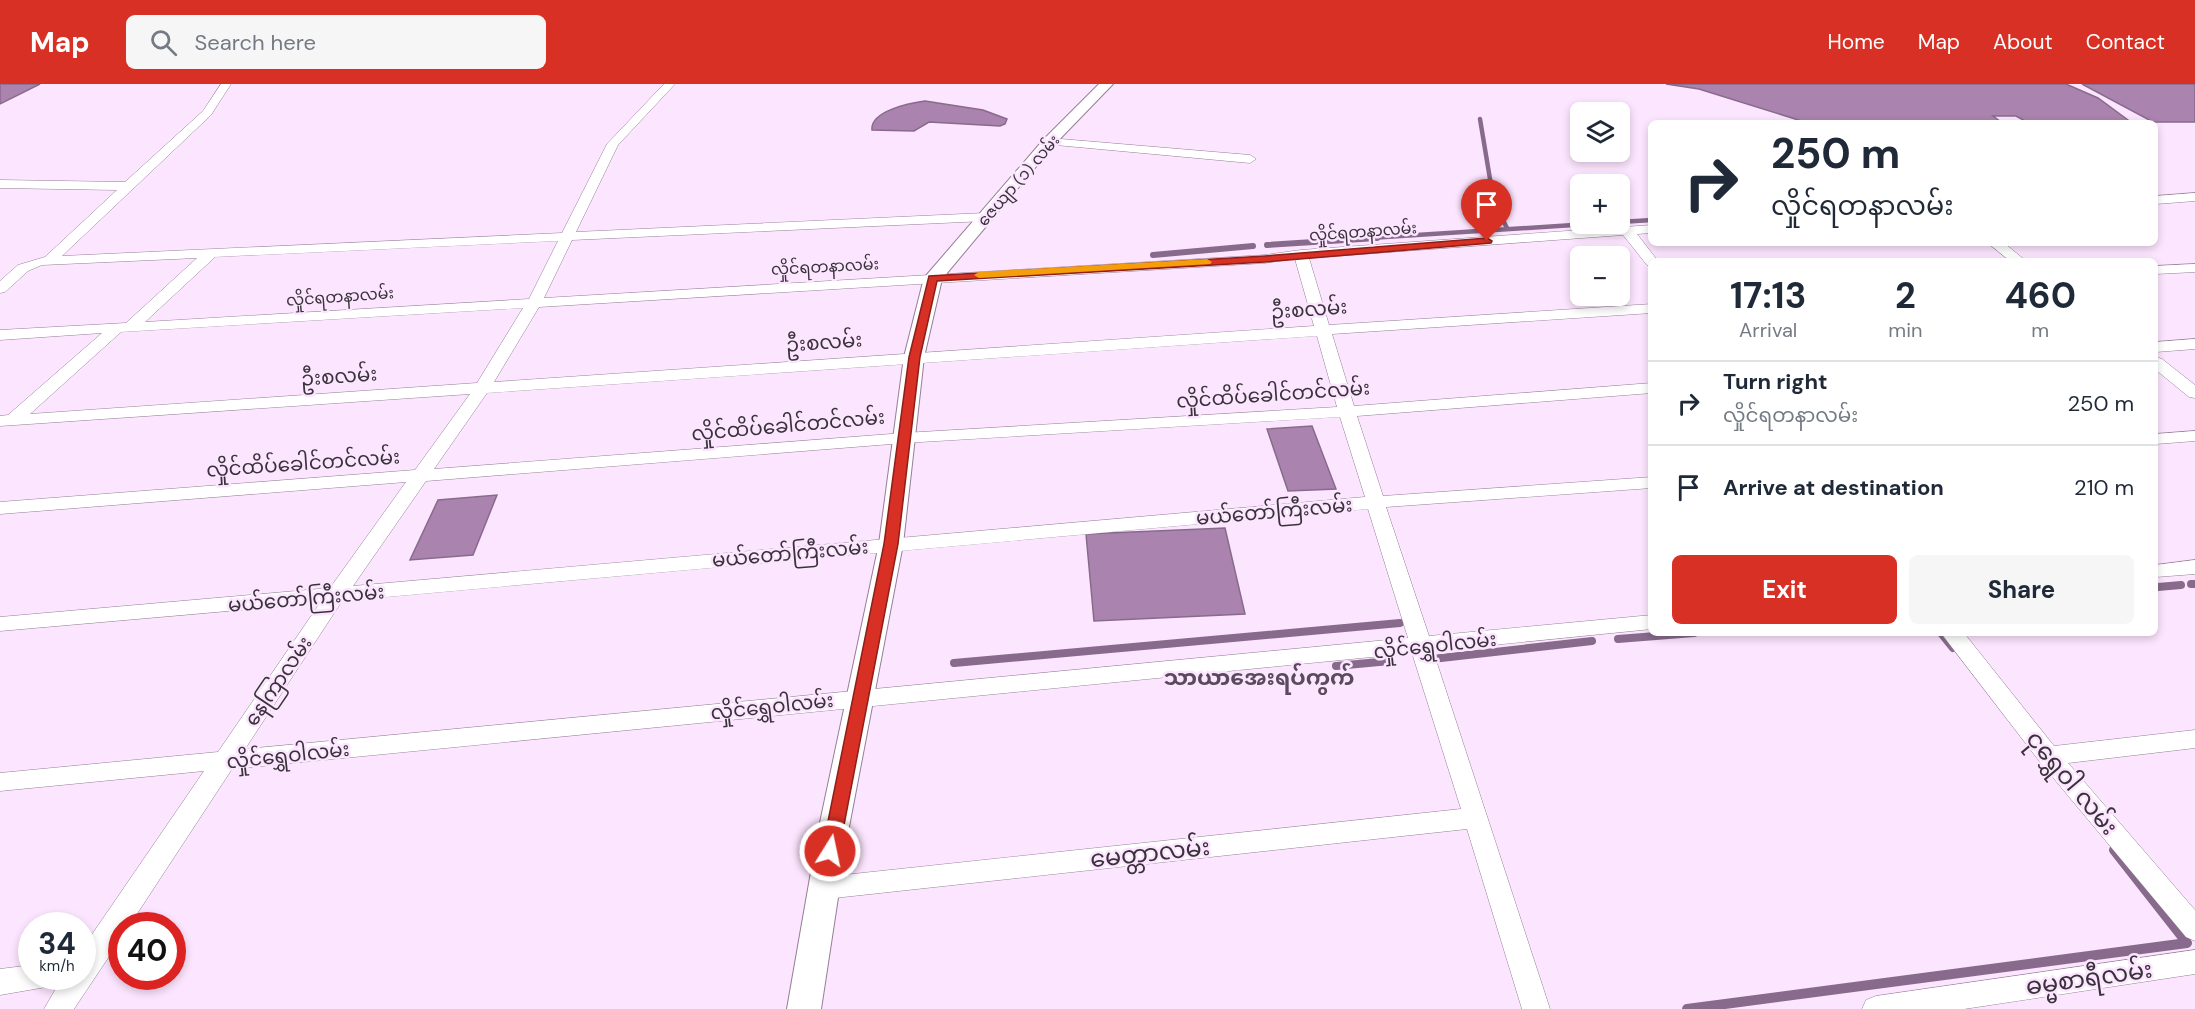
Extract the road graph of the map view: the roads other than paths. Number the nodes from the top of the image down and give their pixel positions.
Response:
1 (226, 84) edge
2 (670, 84) edge
3 (1106, 84) edge
4 (1049, 142) junction
5 (1250, 159) dead end
6 (0, 184) edge
7 (130, 186) junction
8 (2195, 197) edge
9 (2158, 200) edge
10 (985, 217) junction
11 (1648, 229) edge
12 (1630, 231) edge
13 (1584, 234) edge
14 (1629, 234) edge
15 (567, 236) junction
16 (1999, 246) edge
17 (211, 253) junction
18 (1301, 254) junction
19 (1649, 258) edge
20 (2015, 258) edge
21 (48, 261) junction
22 (2195, 268) edge
23 (2158, 270) edge
24 (933, 278) junction
25 (0, 289) edge
26 (535, 301) junction
27 (1648, 308) edge
28 (123, 329) junction
29 (1321, 330) junction
30 (0, 335) edge
31 (2195, 344) edge
32 (2158, 347) edge
33 (914, 357) junction
34 (2158, 364) edge
35 (483, 387) junction
36 (1648, 388) edge
37 (2195, 393) edge
38 (1347, 412) junction
39 (7, 420) edge
40 (0, 432) edge
41 (2195, 436) edge
42 (904, 438) junction
43 (2158, 439) edge
44 (417, 477) junction
45 (1648, 482) edge
46 (1377, 502) junction
47 (0, 508) edge
48 (891, 544) junction
49 (2195, 567) edge
50 (2158, 571) edge
51 (335, 596) junction
52 (1648, 622) edge
53 (0, 624) edge
54 (1954, 636) edge
55 (1421, 647) junction
56 (862, 697) junction
57 (2195, 739) edge
58 (2048, 756) junction
59 (223, 762) junction
60 (0, 782) edge
61 (1475, 818) junction
62 (825, 888) junction
63 (2195, 929) edge
64 (96, 952) edge
65 (2195, 962) edge
66 (18, 980) edge
67 (0, 982) edge
68 (71, 990) edge
69 (58, 1009) edge
70 (804, 1009) edge
71 (1536, 1009) edge
72 (1876, 1009) edge

1 - 7 street
2 - 15 street, နေကြာလမ်း
3 - 4 street, ဇေယျာ (၁) လမ်း
4 - 5 street
4 - 10 street, ဇေယျာ (၁) လမ်း
6 - 7 street
7 - 21 street
8 - 9 street
10 - 15 street
10 - 24 street, ဇေယျာ (၁) လမ်း
11 - 12 street, လှိုင်ရတနာလမ်း
13 - 18 street, လှိုင်ရတနာလမ်း
14 - 19 street
15 - 17 street
15 - 26 street, နေကြာလမ်း
16 - 20 street
17 - 21 street
17 - 28 street
18 - 24 street, လှိုင်ရတနာလမ်း
18 - 29 street
21 - 25 street
22 - 23 street
24 - 26 street, လှိုင်ရတနာလမ်း
24 - 33 street
26 - 28 street, လှိုင်ရတနာလမ်း
26 - 35 street, နေကြာလမ်း
27 - 29 street, ဦးစလမ်း
28 - 30 street, လှိုင်ရတနာလမ်း
28 - 39 street
29 - 33 street, ဦးစလမ်း
29 - 38 street
31 - 32 street
33 - 35 street, ဦးစလမ်း
33 - 42 street
34 - 37 street
35 - 39 street, ဦးစလမ်း
35 - 44 street, နေကြာလမ်း
36 - 38 street, လှိုင်ထိပ်ခေါင်တင်လမ်း
38 - 42 street, လှိုင်ထိပ်ခေါင်တင်လမ်း
38 - 46 street
39 - 40 street
41 - 43 street
42 - 44 street, လှိုင်ထိပ်ခေါင်တင်လမ်း
42 - 48 street
44 - 47 street, လှိုင်ထိပ်ခေါင်တင်လမ်း
44 - 51 street, နေကြာလမ်း
45 - 46 street, မယ်တော်ကြီးလမ်း
46 - 48 street, မယ်တော်ကြီးလမ်း
46 - 55 street
48 - 51 street, မယ်တော်ကြီးလမ်း
48 - 56 street
49 - 50 street
51 - 53 street, မယ်တော်ကြီးလမ်း
51 - 59 street, နေကြာလမ်း
52 - 55 street, လှိုင်ရွှေဝါလမ်း
54 - 58 street, ငုရွှေဝါ လမ်း
55 - 56 street, လှိုင်ရွှေဝါလမ်း
55 - 61 street
56 - 59 street, လှိုင်ရွှေဝါလမ်း
56 - 62 street
57 - 58 street
58 - 63 street, ငုရွှေဝါ လမ်း
59 - 60 street, လှိုင်ရွှေဝါလမ်း
59 - 64 street, နေကြာလမ်း
61 - 62 street, မေတ္တာလမ်း
61 - 71 street
62 - 70 street
65 - 72 street, ဓမ္မစာရီလမ်း
66 - 67 street
68 - 69 street

